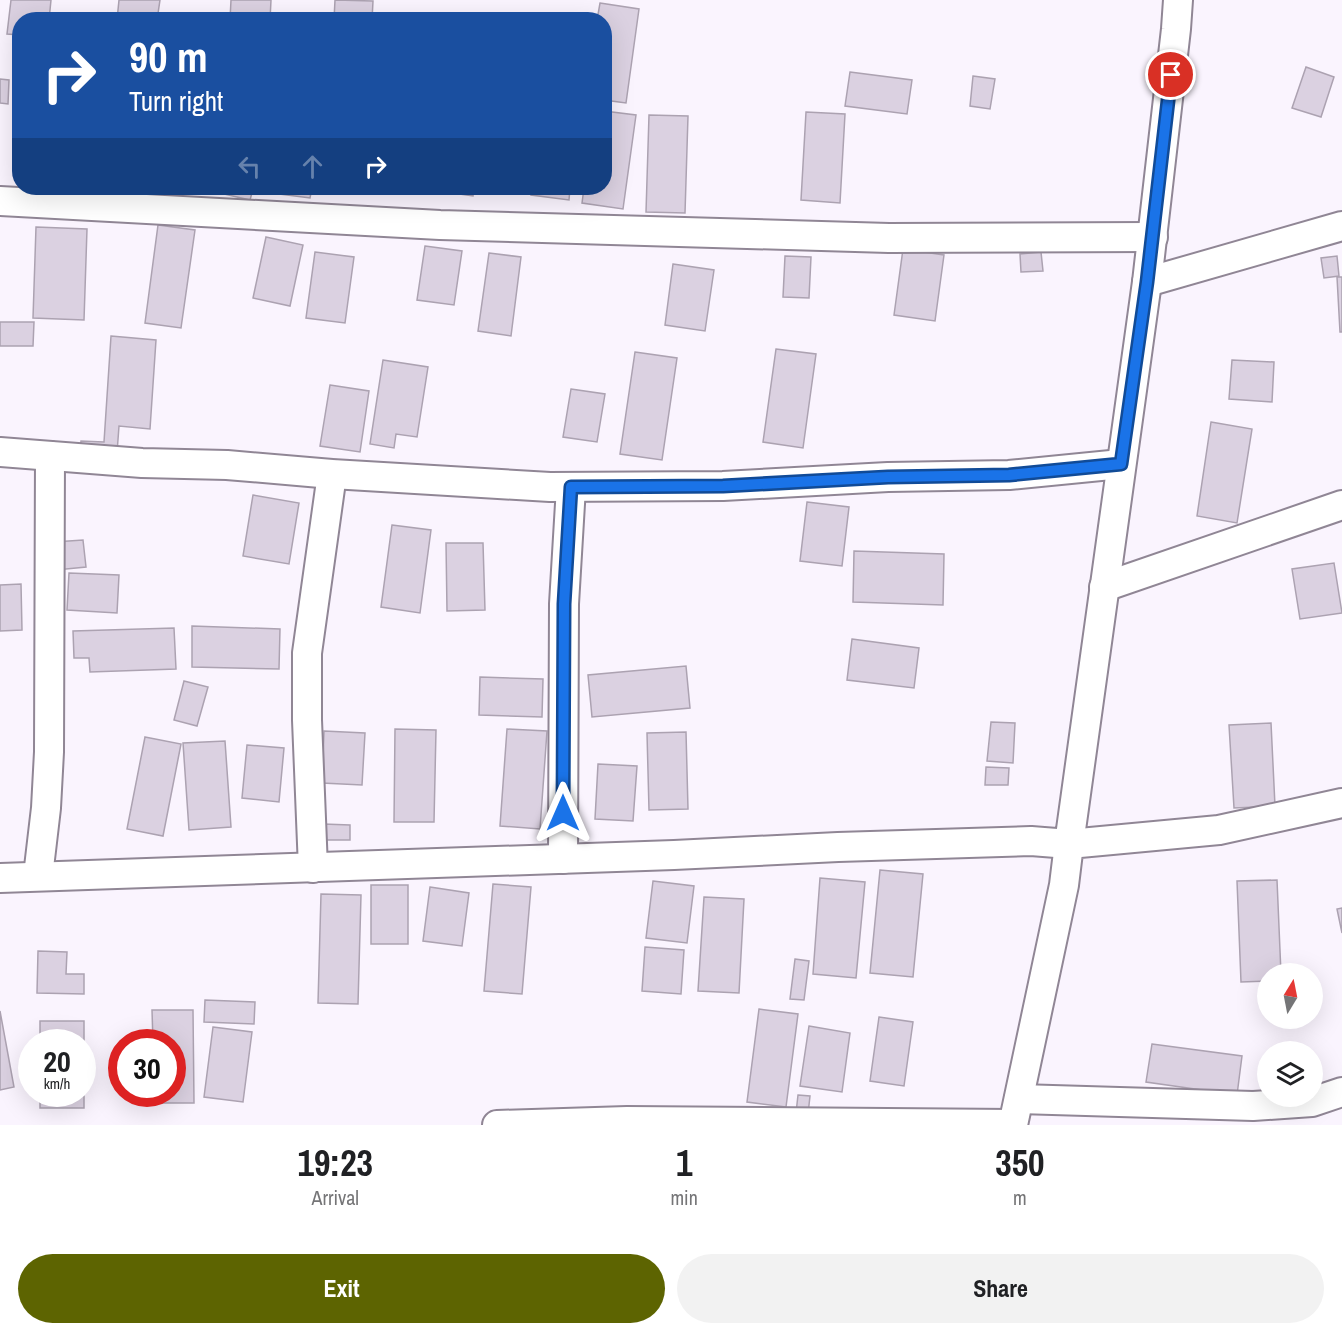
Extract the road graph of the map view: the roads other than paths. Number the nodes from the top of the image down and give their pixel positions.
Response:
1 (1178, 0) edge
2 (0, 201) edge
3 (1342, 226) edge
4 (1152, 237) junction
5 (1147, 282) junction
6 (0, 452) edge
7 (50, 456) junction
8 (1121, 464) junction
9 (332, 474) junction
10 (571, 487) junction
11 (1342, 506) edge
12 (1104, 587) junction
13 (1342, 803) edge
14 (1069, 844) junction
15 (563, 859) junction
16 (314, 868) junction
17 (38, 876) junction
18 (0, 878) edge
19 (1342, 1092) edge
20 (1313, 1113) edge
21 (1015, 1116) edge
22 (496, 1125) edge

1 - 4 street
2 - 4 street
3 - 5 street
4 - 5 street
5 - 8 street
6 - 7 street
7 - 9 street
7 - 17 street
8 - 10 street
8 - 12 street
9 - 10 street
9 - 16 street
10 - 15 street
11 - 12 street
12 - 14 street
13 - 14 street
14 - 15 street
14 - 21 street
15 - 16 street
16 - 17 street
17 - 18 street
19 - 20 street
20 - 21 street
21 - 22 street

